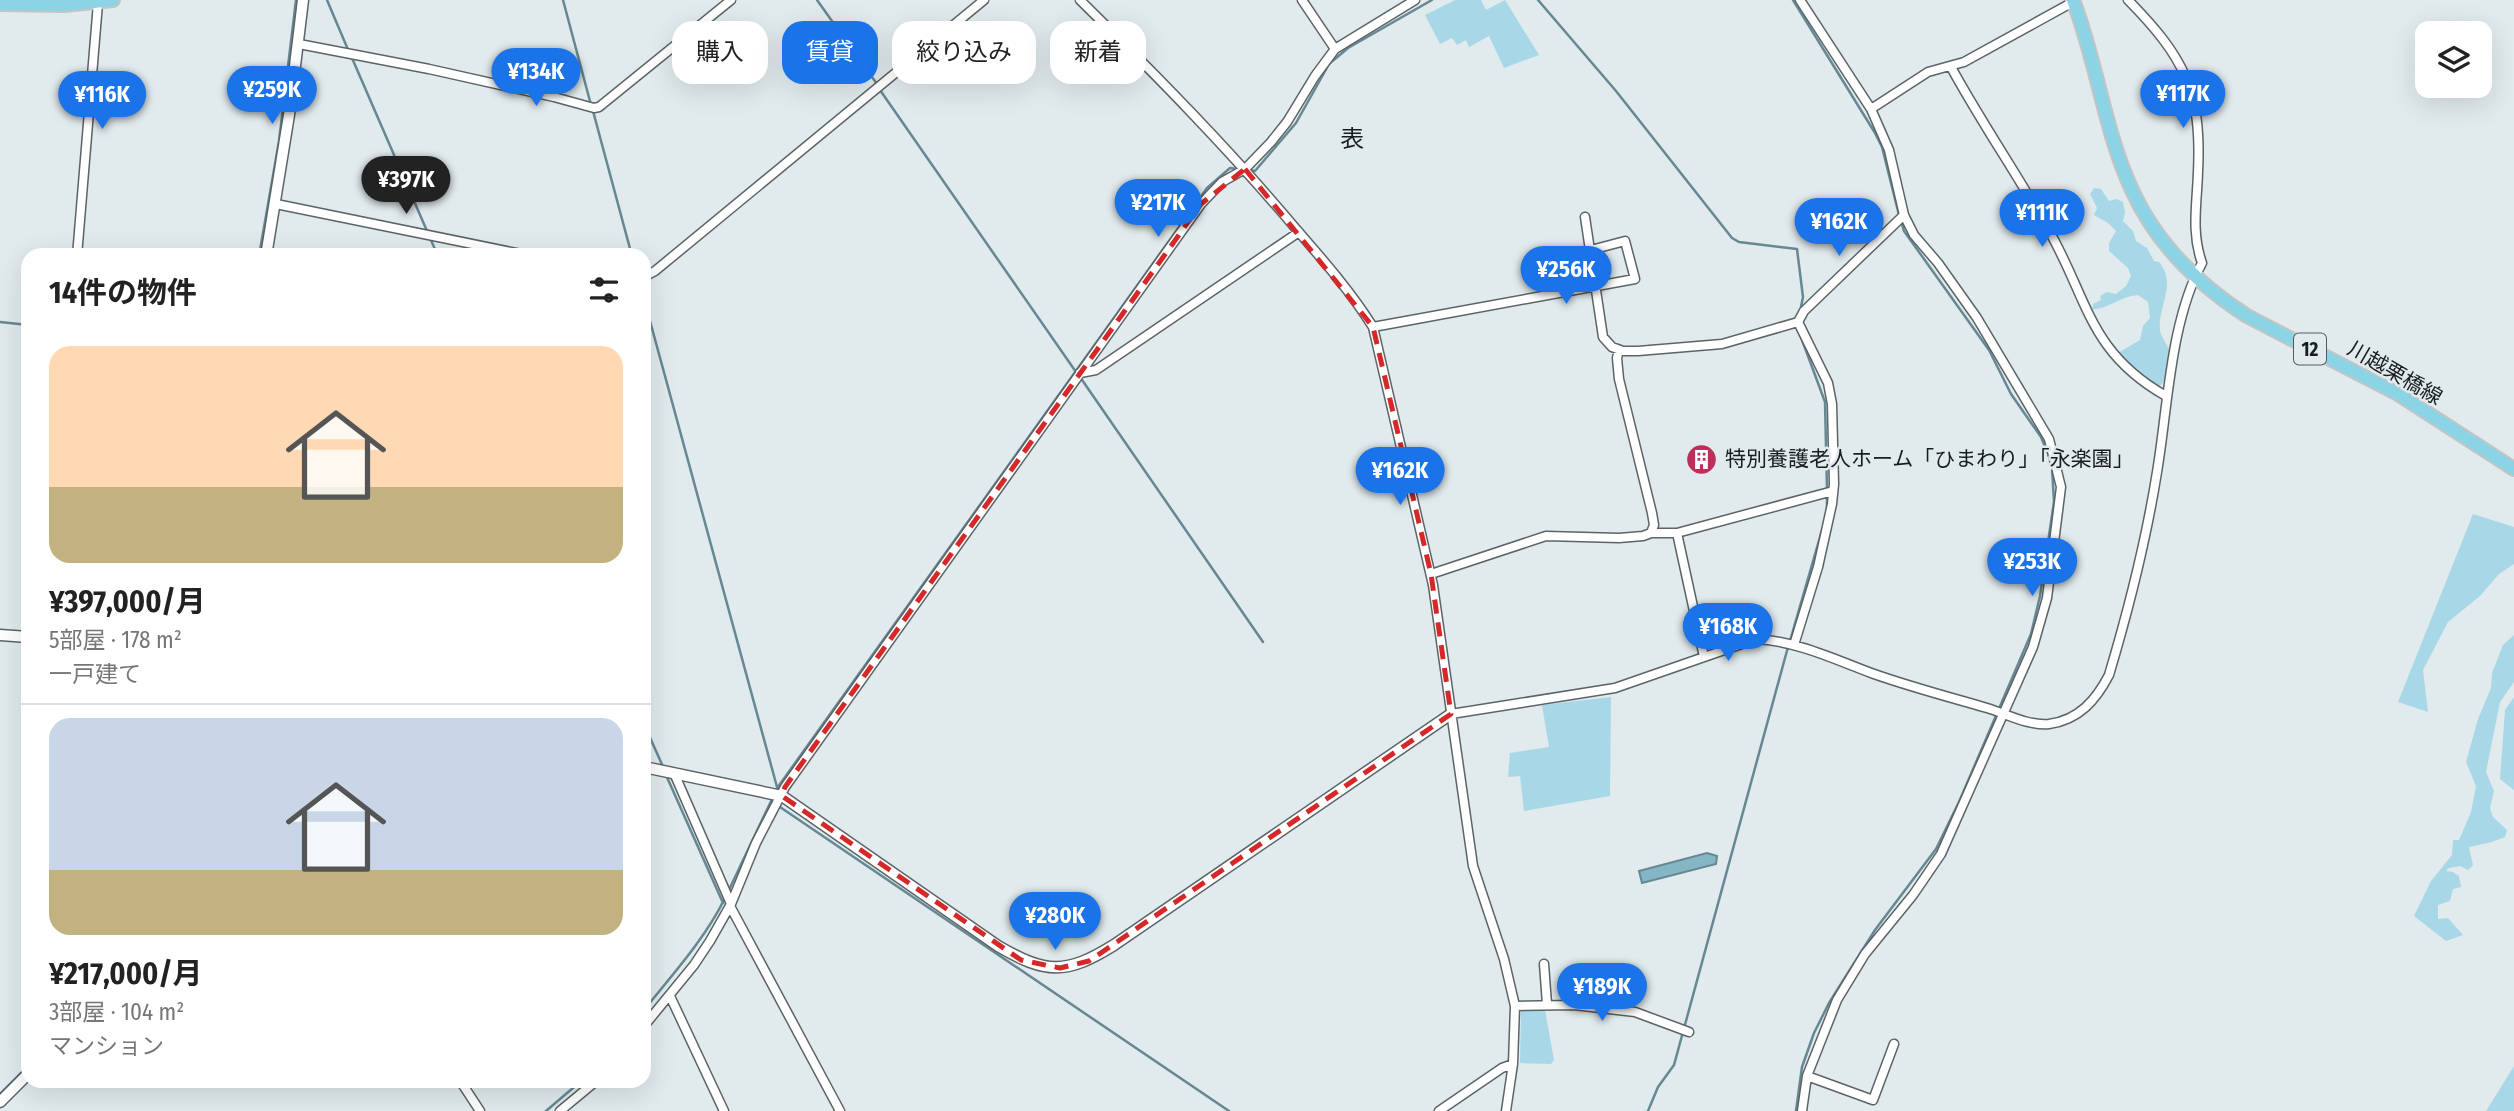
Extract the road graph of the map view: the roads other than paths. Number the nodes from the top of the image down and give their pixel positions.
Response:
1 (113, 0) edge
2 (303, 0) edge
3 (731, 0) edge
4 (984, 0) edge
5 (1080, 0) edge
6 (1302, 0) edge
7 (1415, 0) edge
8 (1800, 0) edge
9 (2127, 0) edge
10 (2073, 1) edge
11 (98, 3) junction
12 (0, 4) edge
13 (299, 44) junction
14 (1335, 49) junction
15 (1951, 67) junction
16 (1871, 109) junction
17 (1245, 169) junction
18 (276, 204) junction
19 (1904, 215) junction
20 (1585, 218) dead end
21 (1299, 232) junction
22 (78, 248) edge
23 (268, 248) edge
24 (492, 248) edge
25 (1591, 250) junction
26 (651, 273) edge
27 (2195, 275) junction
28 (1595, 285) junction
29 (1798, 322) junction
30 (1373, 327) junction
31 (1619, 349) junction
32 (1080, 373) junction
33 (2166, 396) junction
34 (2514, 470) edge
35 (1833, 491) junction
36 (1651, 533) junction
37 (1677, 533) junction
38 (1431, 574) junction
39 (0, 635) edge
40 (21, 637) edge
41 (1794, 645) junction
42 (1704, 657) junction
43 (2002, 713) junction
44 (1451, 715) junction
45 (651, 768) edge
46 (674, 773) junction
47 (782, 796) junction
48 (730, 905) junction
49 (1544, 964) dead end
50 (670, 996) junction
51 (1548, 1004) junction
52 (1515, 1006) junction
53 (651, 1018) edge
54 (1689, 1032) dead end
55 (1894, 1044) dead end
56 (1513, 1065) junction
57 (1807, 1076) junction
58 (21, 1081) edge
59 (465, 1088) edge
60 (588, 1088) edge
61 (0, 1102) edge
62 (480, 1111) edge
63 (560, 1111) edge
64 (724, 1111) edge
65 (840, 1111) edge
66 (1439, 1111) edge
67 (1506, 1111) edge
68 (1802, 1111) edge

1 - 11 main road
2 - 13 street
3 - 13 street
4 - 26 street
5 - 17 street
6 - 14 street
7 - 14 street
8 - 16 street
9 - 27 street
10 - 15 street
10 - 27 main road, 川越栗橋線 / 12
11 - 12 main road
11 - 22 street
13 - 18 street
14 - 17 street
15 - 16 street
15 - 33 street
16 - 19 street
17 - 21 street
17 - 32 street
18 - 23 street
18 - 24 street
19 - 29 street
19 - 43 street
20 - 25 street
21 - 30 street
21 - 32 street
25 - 28 street
25 - 28 street
27 - 33 street
27 - 34 main road, 川越栗橋線 / 12
28 - 30 street
28 - 31 street
29 - 31 street
29 - 35 street
30 - 38 street
31 - 36 street
32 - 47 street
33 - 43 street
35 - 37 street
35 - 41 street
36 - 37 street
36 - 38 street
37 - 42 street
38 - 44 street
39 - 40 street
41 - 42 street
41 - 43 street
42 - 44 street
43 - 57 street
44 - 47 street
44 - 52 street
45 - 46 street
46 - 47 street
46 - 48 street
47 - 48 street
48 - 50 street
48 - 65 street
49 - 51 street
50 - 53 street
50 - 64 street
51 - 52 street
51 - 54 street
52 - 56 street
55 - 57 street
56 - 66 street
56 - 67 street
57 - 68 street
58 - 61 street
59 - 62 street
60 - 63 street

